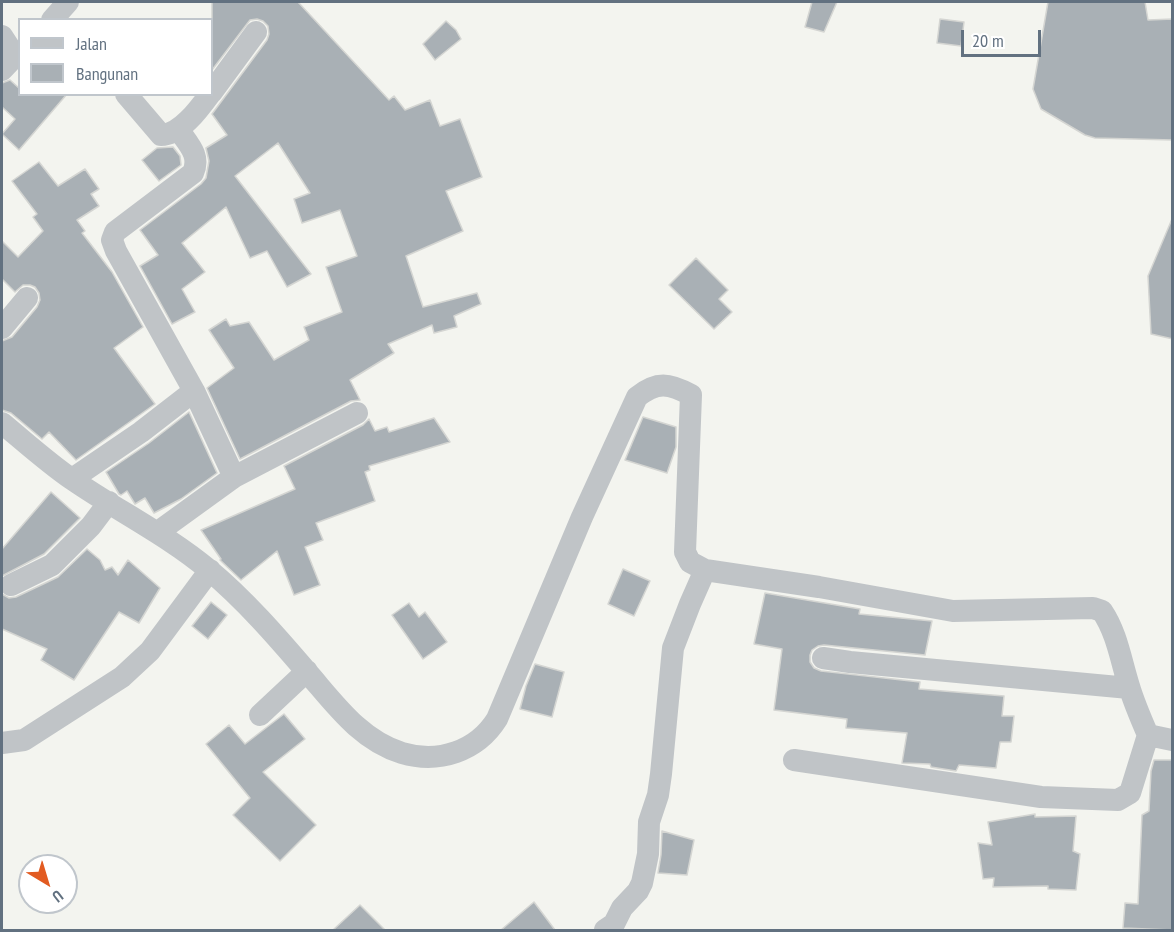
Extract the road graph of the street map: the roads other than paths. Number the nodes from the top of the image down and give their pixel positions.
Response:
1 (256, 32) dead end
2 (2, 36) edge
3 (12, 59) edge
4 (213, 90) edge
5 (128, 96) edge
6 (208, 96) edge
7 (178, 129) junction
8 (27, 298) dead end
9 (2, 328) edge
10 (194, 391) junction
11 (357, 413) dead end
12 (2, 423) edge
13 (234, 477) junction
14 (72, 479) junction
15 (109, 502) junction
16 (158, 532) junction
17 (210, 570) junction
18 (705, 570) junction
19 (11, 585) dead end
20 (823, 658) dead end
21 (306, 671) junction
22 (1129, 688) junction
23 (260, 715) dead end
24 (1148, 735) junction
25 (1173, 740) edge
26 (2, 743) edge
27 (794, 760) dead end
28 (605, 930) edge

1 - 4 street
2 - 3 street
5 - 7 street
6 - 7 street
7 - 10 street
8 - 9 street
10 - 13 street
10 - 14 street
11 - 13 street
12 - 14 street
13 - 16 street
14 - 15 street
15 - 16 street
15 - 19 street
16 - 17 street
17 - 21 street
17 - 26 street
18 - 21 street
18 - 22 street
18 - 28 street
20 - 22 street
21 - 23 street
22 - 24 street
24 - 25 street
24 - 27 street

